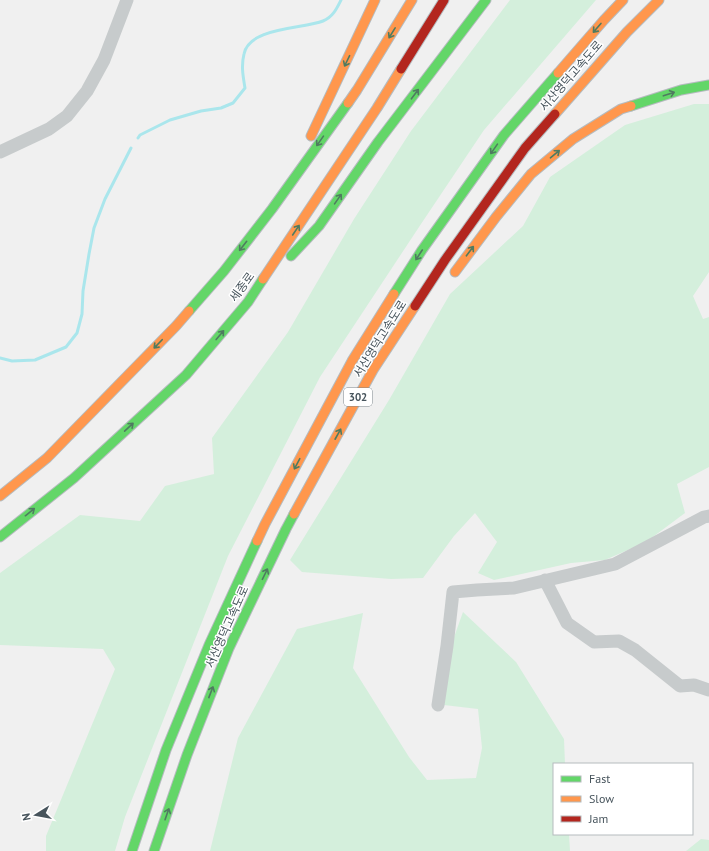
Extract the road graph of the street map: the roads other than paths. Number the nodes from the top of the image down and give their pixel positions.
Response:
1 (127, 0) edge
2 (375, 0) edge
3 (412, 0) edge
4 (444, 0) edge
5 (486, 0) edge
6 (623, 0) edge
7 (659, 0) edge
8 (564, 52) dead end
9 (709, 85) edge
10 (504, 135) junction
11 (0, 152) edge
12 (272, 209) junction
13 (451, 278) dead end
14 (248, 302) junction
15 (345, 438) dead end
16 (0, 496) edge
17 (709, 516) edge
18 (286, 529) junction
19 (0, 537) edge
20 (545, 580) junction
21 (709, 690) edge
22 (438, 705) dead end
23 (132, 851) edge
24 (154, 851) edge

1 - 11 street
2 -> 12 highway
3 -> 12 highway, 세종로
14 -> 4 highway, 세종로
14 -> 5 highway
6 -> 10 highway, 서산영덕고속도로 / 302
18 -> 7 highway, 서산영덕고속도로 / 302
8 - 10 highway
13 -> 9 highway
10 -> 23 highway, 서산영덕고속도로 / 302
12 -> 16 highway, 세종로
19 -> 14 highway, 세종로
15 - 18 highway
17 - 20 street
24 -> 18 highway, 서산영덕고속도로 / 302
20 - 21 street
20 - 22 street

